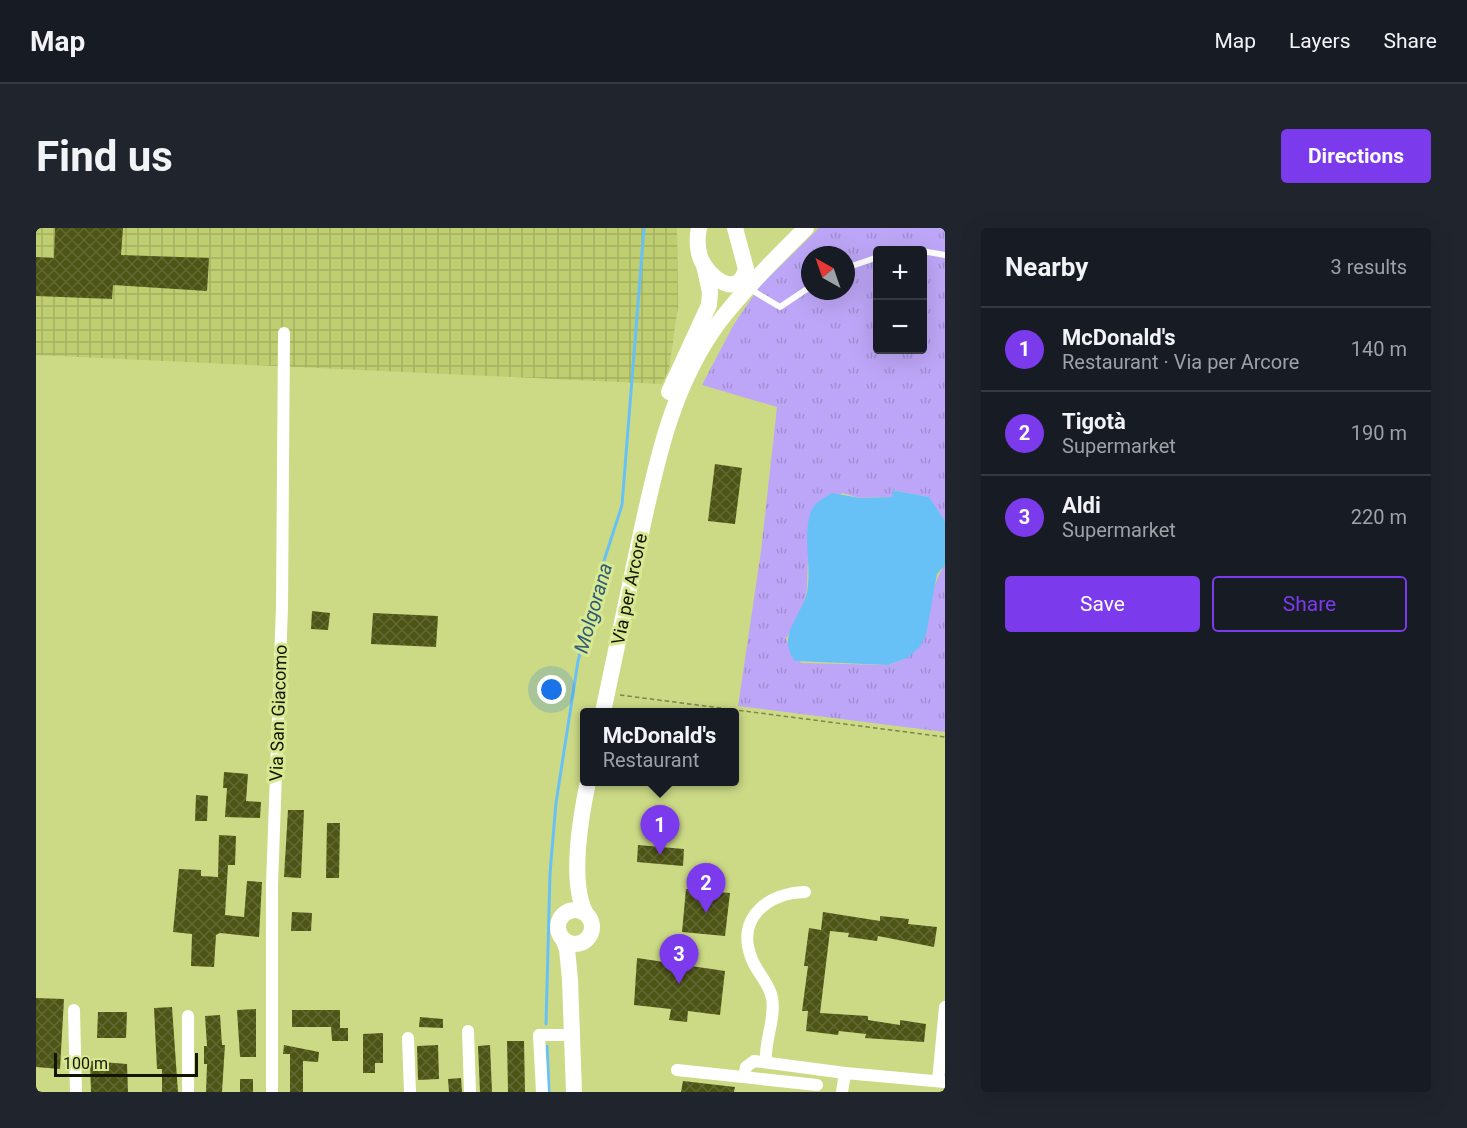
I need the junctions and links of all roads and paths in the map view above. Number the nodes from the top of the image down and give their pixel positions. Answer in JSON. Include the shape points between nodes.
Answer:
{"nodes":[{"id":1,"x":687,"y":228,"type":"edge"},
{"id":2,"x":699,"y":228,"type":"edge"},
{"id":3,"x":735,"y":228,"type":"edge"},
{"id":4,"x":798,"y":228,"type":"edge"},
{"id":5,"x":806,"y":228,"type":"edge"},
{"id":6,"x":927,"y":252,"type":"edge"},
{"id":7,"x":945,"y":255,"type":"edge"},
{"id":8,"x":873,"y":259,"type":"edge"},
{"id":9,"x":702,"y":260,"type":"junction"},
{"id":10,"x":855,"y":265,"type":"edge"},
{"id":11,"x":743,"y":281,"type":"junction"},
{"id":12,"x":801,"y":293,"type":"edge"},
{"id":13,"x":284,"y":333,"type":"dead end"},
{"id":14,"x":655,"y":466,"type":"junction"},
{"id":15,"x":607,"y":694,"type":"junction"},
{"id":16,"x":604,"y":708,"type":"edge"},
{"id":17,"x":719,"y":708,"type":"edge"},
{"id":18,"x":739,"y":710,"type":"edge"},
{"id":19,"x":945,"y":737,"type":"edge"},
{"id":20,"x":587,"y":786,"type":"edge"},
{"id":21,"x":578,"y":886,"type":"junction"},
{"id":22,"x":805,"y":892,"type":"dead end"},
{"id":23,"x":567,"y":912,"type":"junction"},
{"id":24,"x":586,"y":914,"type":"junction"},
{"id":25,"x":563,"y":939,"type":"junction"},
{"id":26,"x":585,"y":941,"type":"junction"},
{"id":27,"x":570,"y":985,"type":"junction"},
{"id":28,"x":945,"y":1008,"type":"edge"},
{"id":29,"x":74,"y":1010,"type":"dead end"},
{"id":30,"x":188,"y":1016,"type":"dead end"},
{"id":31,"x":468,"y":1031,"type":"dead end"},
{"id":32,"x":570,"y":1035,"type":"junction"},
{"id":33,"x":408,"y":1038,"type":"dead end"},
{"id":34,"x":766,"y":1062,"type":"junction"},
{"id":35,"x":677,"y":1070,"type":"dead end"},
{"id":36,"x":845,"y":1073,"type":"junction"},
{"id":37,"x":744,"y":1077,"type":"junction"},
{"id":38,"x":941,"y":1081,"type":"edge"},
{"id":39,"x":817,"y":1085,"type":"dead end"},
{"id":40,"x":76,"y":1092,"type":"edge"},
{"id":41,"x":188,"y":1092,"type":"edge"},
{"id":42,"x":272,"y":1092,"type":"edge"},
{"id":43,"x":410,"y":1092,"type":"edge"},
{"id":44,"x":470,"y":1092,"type":"edge"},
{"id":45,"x":542,"y":1092,"type":"edge"},
{"id":46,"x":574,"y":1092,"type":"edge"},
{"id":47,"x":842,"y":1092,"type":"edge"}],
"edges":[{"from":1,"to":9,"type":"main road"},
{"from":2,"to":9,"type":"main road"},
{"from":3,"to":11,"type":"main road","via":[[744,252]]},
{"from":4,"to":11,"type":"main road"},
{"from":5,"to":11,"type":"main road"},
{"from":6,"to":7,"type":"lane"},
{"from":8,"to":10,"type":"lane"},
{"from":9,"to":11,"type":"main road","via":[[720,283]]},
{"from":9,"to":14,"type":"main road","via":[[709,305],[668,394]]},
{"from":11,"to":12,"type":"lane","via":[[780,307]]},
{"from":11,"to":14,"type":"main road","via":[[716,318],[675,403]]},
{"from":13,"to":42,"type":"street","name":"Via San Giacomo","via":[[282,602],[272,885]]},
{"from":14,"to":15,"type":"main road","name":"Via per Arcore"},
{"from":15,"to":16,"type":"main road","name":"Via per Arcore"},
{"from":15,"to":17,"type":"path"},
{"from":18,"to":19,"type":"path"},
{"from":20,"to":21,"type":"main road"},
{"from":21,"to":23,"type":"main road"},
{"from":21,"to":24,"type":"main road"},
{"from":22,"to":34,"type":"street","via":[[788,892],[774,898],[749,925],[750,956],[772,999]]},
{"from":23,"to":24,"type":"main road"},
{"from":23,"to":25,"type":"main road","via":[[558,927]]},
{"from":24,"to":26,"type":"main road","via":[[592,927]]},
{"from":25,"to":26,"type":"main road","via":[[575,944]]},
{"from":25,"to":27,"type":"main road"},
{"from":26,"to":27,"type":"main road"},
{"from":27,"to":32,"type":"main road"},
{"from":28,"to":38,"type":"street"},
{"from":29,"to":40,"type":"street"},
{"from":30,"to":41,"type":"street"},
{"from":31,"to":44,"type":"street"},
{"from":32,"to":45,"type":"street","via":[[539,1035]]},
{"from":32,"to":46,"type":"main road"},
{"from":33,"to":43,"type":"street"},
{"from":34,"to":36,"type":"street"},
{"from":34,"to":37,"type":"street","via":[[754,1060],[746,1067]]},
{"from":35,"to":37,"type":"street"},
{"from":36,"to":38,"type":"street"},
{"from":36,"to":47,"type":"street"},
{"from":37,"to":39,"type":"street"}]}
